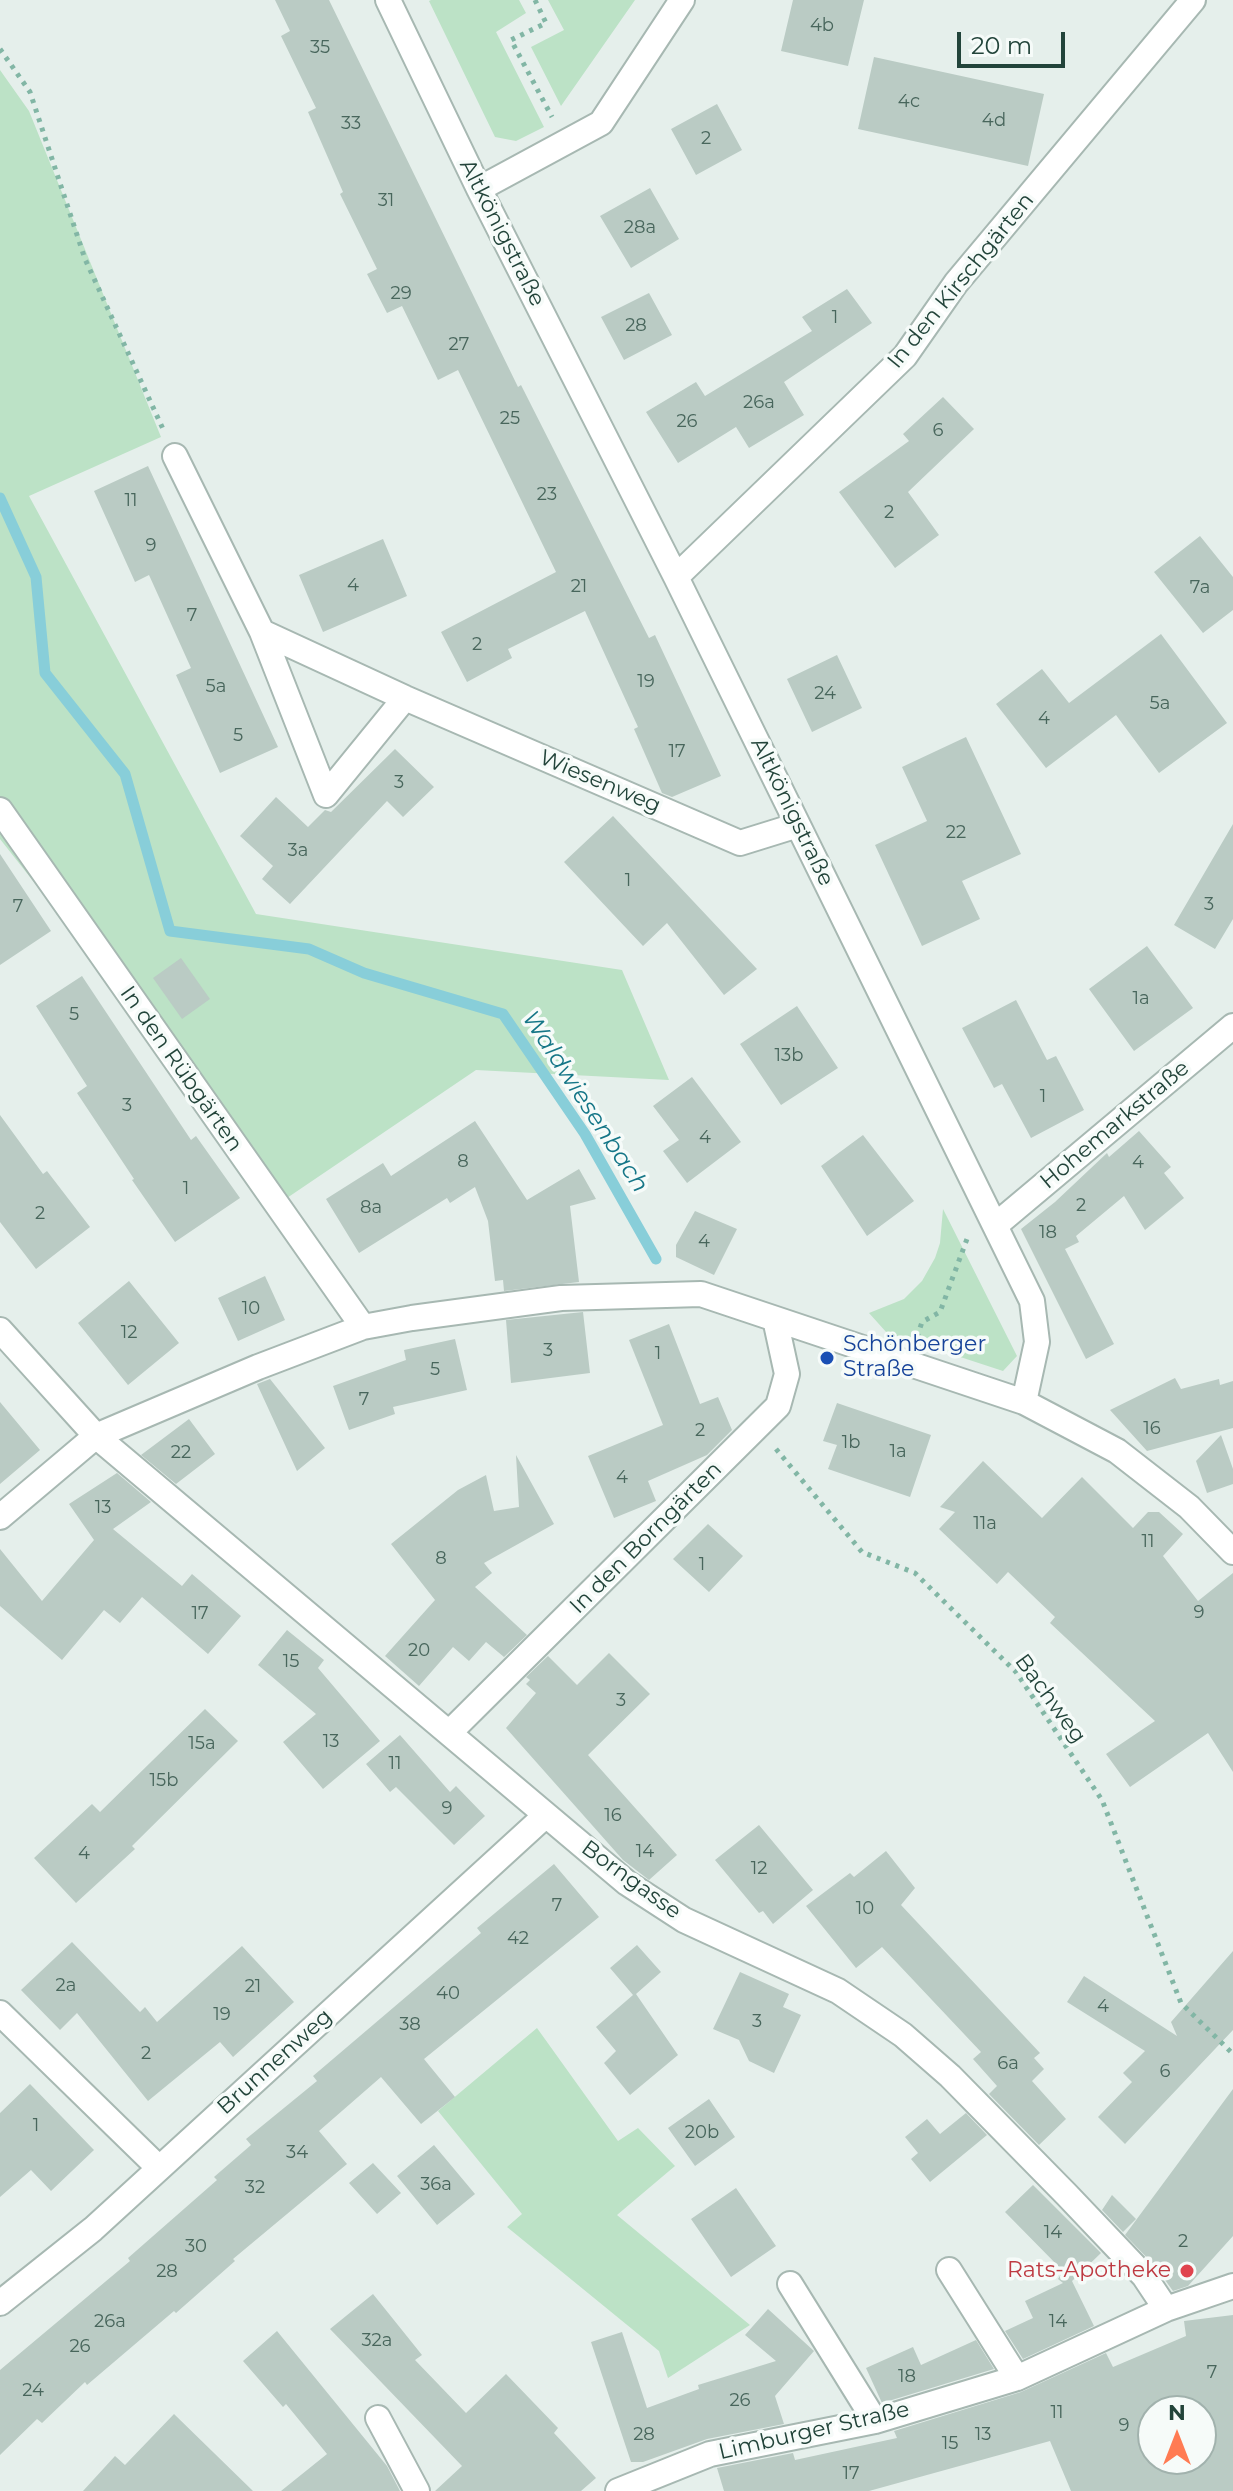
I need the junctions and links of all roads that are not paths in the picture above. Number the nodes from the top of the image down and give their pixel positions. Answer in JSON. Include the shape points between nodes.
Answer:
{"nodes":[{"id":1,"x":388,"y":0,"type":"edge"},
{"id":2,"x":682,"y":0,"type":"edge"},
{"id":3,"x":1193,"y":0,"type":"edge"},
{"id":4,"x":479,"y":189,"type":"junction"},
{"id":5,"x":175,"y":456,"type":"road end"},
{"id":6,"x":676,"y":577,"type":"junction"},
{"id":7,"x":262,"y":632,"type":"junction"},
{"id":8,"x":405,"y":698,"type":"junction"},
{"id":9,"x":0,"y":810,"type":"edge"},
{"id":10,"x":798,"y":825,"type":"junction"},
{"id":11,"x":1233,"y":1026,"type":"edge"},
{"id":12,"x":997,"y":1224,"type":"junction"},
{"id":13,"x":775,"y":1319,"type":"junction"},
{"id":14,"x":363,"y":1327,"type":"junction"},
{"id":15,"x":0,"y":1330,"type":"edge"},
{"id":16,"x":1024,"y":1402,"type":"junction"},
{"id":17,"x":96,"y":1436,"type":"junction"},
{"id":18,"x":0,"y":1517,"type":"edge"},
{"id":19,"x":1233,"y":1552,"type":"edge"},
{"id":20,"x":449,"y":1733,"type":"junction"},
{"id":21,"x":546,"y":1815,"type":"junction"},
{"id":22,"x":0,"y":2013,"type":"edge"},
{"id":23,"x":159,"y":2168,"type":"junction"},
{"id":24,"x":949,"y":2270,"type":"dead end"},
{"id":25,"x":790,"y":2284,"type":"dead end"},
{"id":26,"x":1233,"y":2286,"type":"edge"},
{"id":27,"x":0,"y":2303,"type":"edge"},
{"id":28,"x":1166,"y":2309,"type":"junction"},
{"id":29,"x":1017,"y":2378,"type":"junction"},
{"id":30,"x":378,"y":2418,"type":"dead end"},
{"id":31,"x":875,"y":2421,"type":"junction"},
{"id":32,"x":417,"y":2491,"type":"edge"},
{"id":33,"x":618,"y":2491,"type":"edge"}],
"edges":[{"from":1,"to":4,"type":"street","name":"Altkönigstraße"},
{"from":2,"to":4,"type":"street","via":[[601,123]]},
{"from":3,"to":6,"type":"street","name":"In den Kirschgärten","via":[[956,283],[905,356]]},
{"from":4,"to":6,"type":"street","name":"Altkönigstraße"},
{"from":5,"to":7,"type":"street"},
{"from":6,"to":10,"type":"street","name":"Altkönigstraße"},
{"from":7,"to":8,"type":"street","name":"Wiesenweg"},
{"from":7,"to":8,"type":"street","via":[[326,795]]},
{"from":8,"to":10,"type":"street","name":"Wiesenweg","via":[[740,843]]},
{"from":9,"to":14,"type":"street","name":"In den Rübgärten"},
{"from":10,"to":12,"type":"street","name":"Altkönigstraße"},
{"from":11,"to":12,"type":"street","name":"Hohemarkstraße"},
{"from":12,"to":16,"type":"street","name":"Altkönigstraße","via":[[1032,1301],[1037,1342]]},
{"from":13,"to":14,"type":"street","via":[[701,1294],[561,1298]]},
{"from":13,"to":16,"type":"street"},
{"from":13,"to":20,"type":"street","name":"In den Borngärten","via":[[787,1374],[778,1406]]},
{"from":14,"to":17,"type":"street"},
{"from":15,"to":17,"type":"street","name":"Borngasse"},
{"from":16,"to":19,"type":"street","via":[[1117,1451],[1189,1507]]},
{"from":17,"to":18,"type":"street"},
{"from":17,"to":20,"type":"street","name":"Borngasse"},
{"from":20,"to":21,"type":"street","name":"Borngasse"},
{"from":21,"to":23,"type":"street","name":"Brunnenweg"},
{"from":21,"to":28,"type":"street","name":"Borngasse","via":[[627,1883],[684,1920],[838,1991],[903,2035],[1067,2195],[1144,2276]]},
{"from":22,"to":23,"type":"street"},
{"from":23,"to":27,"type":"street","name":"Brunnenweg"},
{"from":24,"to":29,"type":"street"},
{"from":25,"to":31,"type":"street"},
{"from":26,"to":28,"type":"street","name":"Limburger Straße"},
{"from":28,"to":29,"type":"street","name":"Limburger Straße"},
{"from":29,"to":31,"type":"street","name":"Limburger Straße"},
{"from":30,"to":32,"type":"street"},
{"from":31,"to":33,"type":"street","name":"Limburger Straße","via":[[710,2454]]}]}
